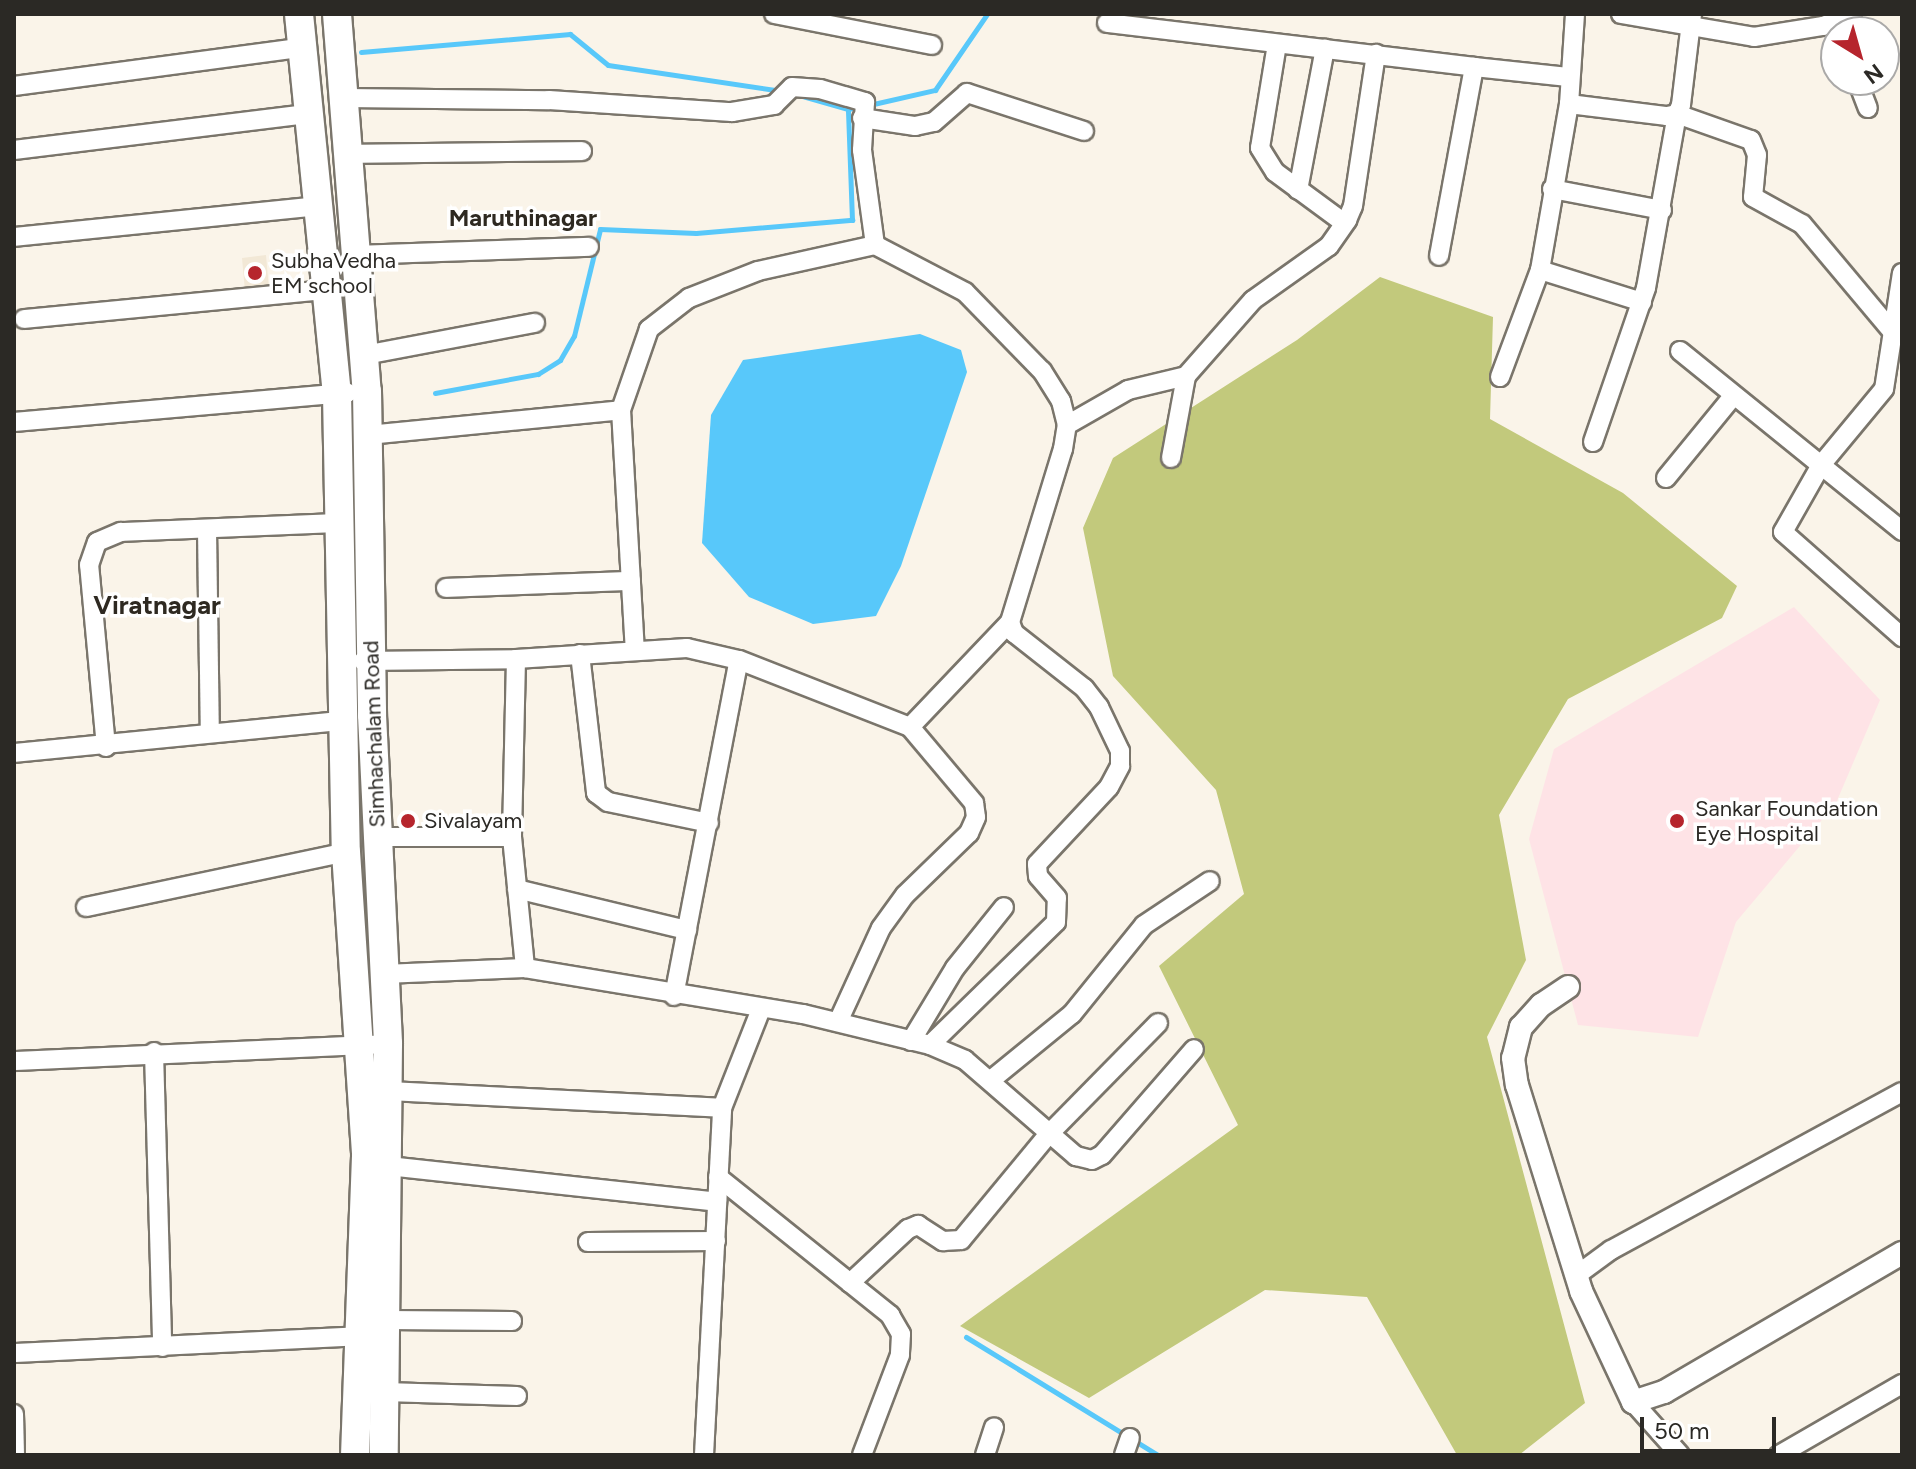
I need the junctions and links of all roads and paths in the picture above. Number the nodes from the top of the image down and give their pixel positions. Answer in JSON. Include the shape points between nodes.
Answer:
{"nodes":[{"id":1,"x":299,"y":14,"type":"edge"},
{"id":2,"x":337,"y":14,"type":"edge"},
{"id":3,"x":774,"y":14,"type":"edge"},
{"id":4,"x":1575,"y":14,"type":"edge"},
{"id":5,"x":1621,"y":14,"type":"edge"},
{"id":6,"x":843,"y":20,"type":"edge"},
{"id":7,"x":1691,"y":21,"type":"edge"},
{"id":8,"x":1107,"y":23,"type":"dead end"},
{"id":9,"x":1820,"y":26,"type":"edge"},
{"id":10,"x":1277,"y":44,"type":"junction"},
{"id":11,"x":932,"y":45,"type":"dead end"},
{"id":12,"x":300,"y":48,"type":"junction"},
{"id":13,"x":1325,"y":49,"type":"junction"},
{"id":14,"x":1376,"y":54,"type":"junction"},
{"id":15,"x":1474,"y":67,"type":"junction"},
{"id":16,"x":1568,"y":77,"type":"junction"},
{"id":17,"x":14,"y":86,"type":"edge"},
{"id":18,"x":1863,"y":96,"type":"edge"},
{"id":19,"x":345,"y":98,"type":"junction"},
{"id":20,"x":1569,"y":104,"type":"junction"},
{"id":21,"x":1868,"y":108,"type":"dead end"},
{"id":22,"x":863,"y":110,"type":"junction"},
{"id":23,"x":307,"y":114,"type":"junction"},
{"id":24,"x":1677,"y":114,"type":"junction"},
{"id":25,"x":1084,"y":131,"type":"dead end"},
{"id":26,"x":14,"y":150,"type":"edge"},
{"id":27,"x":582,"y":151,"type":"dead end"},
{"id":28,"x":349,"y":154,"type":"junction"},
{"id":29,"x":1552,"y":189,"type":"junction"},
{"id":30,"x":1298,"y":190,"type":"junction"},
{"id":31,"x":317,"y":206,"type":"junction"},
{"id":32,"x":1662,"y":210,"type":"junction"},
{"id":33,"x":1347,"y":220,"type":"junction"},
{"id":34,"x":14,"y":237,"type":"edge"},
{"id":35,"x":875,"y":245,"type":"junction"},
{"id":36,"x":589,"y":247,"type":"dead end"},
{"id":37,"x":357,"y":255,"type":"junction"},
{"id":38,"x":1439,"y":256,"type":"dead end"},
{"id":39,"x":1901,"y":269,"type":"edge"},
{"id":40,"x":1540,"y":270,"type":"junction"},
{"id":41,"x":326,"y":290,"type":"junction"},
{"id":42,"x":1642,"y":302,"type":"junction"},
{"id":43,"x":24,"y":319,"type":"dead end"},
{"id":44,"x":535,"y":323,"type":"dead end"},
{"id":45,"x":1895,"y":335,"type":"junction"},
{"id":46,"x":1680,"y":351,"type":"dead end"},
{"id":47,"x":365,"y":355,"type":"junction"},
{"id":48,"x":1186,"y":376,"type":"junction"},
{"id":49,"x":1500,"y":377,"type":"dead end"},
{"id":50,"x":367,"y":391,"type":"junction"},
{"id":51,"x":337,"y":394,"type":"junction"},
{"id":52,"x":1734,"y":395,"type":"junction"},
{"id":53,"x":621,"y":410,"type":"junction"},
{"id":54,"x":14,"y":422,"type":"edge"},
{"id":55,"x":1067,"y":425,"type":"junction"},
{"id":56,"x":368,"y":435,"type":"junction"},
{"id":57,"x":1593,"y":442,"type":"dead end"},
{"id":58,"x":1171,"y":458,"type":"dead end"},
{"id":59,"x":1821,"y":465,"type":"junction"},
{"id":60,"x":1666,"y":478,"type":"dead end"},
{"id":61,"x":340,"y":523,"type":"junction"},
{"id":62,"x":207,"y":529,"type":"junction"},
{"id":63,"x":1901,"y":530,"type":"edge"},
{"id":64,"x":631,"y":581,"type":"junction"},
{"id":65,"x":446,"y":588,"type":"dead end"},
{"id":66,"x":1010,"y":622,"type":"junction"},
{"id":67,"x":1902,"y":637,"type":"edge"},
{"id":68,"x":635,"y":651,"type":"junction"},
{"id":69,"x":580,"y":654,"type":"junction"},
{"id":70,"x":340,"y":659,"type":"junction"},
{"id":71,"x":516,"y":659,"type":"junction"},
{"id":72,"x":739,"y":660,"type":"junction"},
{"id":73,"x":371,"y":662,"type":"junction"},
{"id":74,"x":343,"y":721,"type":"junction"},
{"id":75,"x":910,"y":727,"type":"junction"},
{"id":76,"x":210,"y":733,"type":"junction"},
{"id":77,"x":106,"y":747,"type":"junction"},
{"id":78,"x":14,"y":753,"type":"edge"},
{"id":79,"x":709,"y":823,"type":"junction"},
{"id":80,"x":378,"y":837,"type":"junction"},
{"id":81,"x":512,"y":837,"type":"junction"},
{"id":82,"x":346,"y":852,"type":"junction"},
{"id":83,"x":1210,"y":881,"type":"dead end"},
{"id":84,"x":517,"y":889,"type":"junction"},
{"id":85,"x":86,"y":907,"type":"dead end"},
{"id":86,"x":1004,"y":907,"type":"dead end"},
{"id":87,"x":687,"y":930,"type":"junction"},
{"id":88,"x":525,"y":968,"type":"junction"},
{"id":89,"x":384,"y":974,"type":"junction"},
{"id":90,"x":1568,"y":987,"type":"dead end"},
{"id":91,"x":674,"y":996,"type":"junction"},
{"id":92,"x":761,"y":1009,"type":"junction"},
{"id":93,"x":838,"y":1022,"type":"junction"},
{"id":94,"x":1158,"y":1023,"type":"dead end"},
{"id":95,"x":920,"y":1043,"type":"junction"},
{"id":96,"x":388,"y":1044,"type":"junction"},
{"id":97,"x":357,"y":1045,"type":"junction"},
{"id":98,"x":1194,"y":1049,"type":"dead end"},
{"id":99,"x":154,"y":1052,"type":"junction"},
{"id":100,"x":14,"y":1061,"type":"edge"},
{"id":101,"x":991,"y":1080,"type":"junction"},
{"id":102,"x":388,"y":1091,"type":"junction"},
{"id":103,"x":1900,"y":1099,"type":"edge"},
{"id":104,"x":722,"y":1108,"type":"junction"},
{"id":105,"x":1048,"y":1135,"type":"junction"},
{"id":106,"x":388,"y":1166,"type":"junction"},
{"id":107,"x":718,"y":1177,"type":"junction"},
{"id":108,"x":717,"y":1202,"type":"junction"},
{"id":109,"x":716,"y":1241,"type":"junction"},
{"id":110,"x":588,"y":1242,"type":"dead end"},
{"id":111,"x":1902,"y":1253,"type":"edge"},
{"id":112,"x":1577,"y":1275,"type":"junction"},
{"id":113,"x":850,"y":1283,"type":"junction"},
{"id":114,"x":387,"y":1320,"type":"junction"},
{"id":115,"x":512,"y":1321,"type":"dead end"},
{"id":116,"x":360,"y":1336,"type":"junction"},
{"id":117,"x":162,"y":1347,"type":"junction"},
{"id":118,"x":14,"y":1353,"type":"edge"},
{"id":119,"x":1902,"y":1384,"type":"edge"},
{"id":120,"x":385,"y":1392,"type":"junction"},
{"id":121,"x":517,"y":1396,"type":"dead end"},
{"id":122,"x":1633,"y":1402,"type":"junction"},
{"id":123,"x":14,"y":1414,"type":"edge"},
{"id":124,"x":994,"y":1427,"type":"dead end"},
{"id":125,"x":15,"y":1455,"type":"edge"},
{"id":126,"x":355,"y":1455,"type":"edge"},
{"id":127,"x":384,"y":1455,"type":"edge"},
{"id":128,"x":704,"y":1455,"type":"edge"},
{"id":129,"x":862,"y":1455,"type":"edge"},
{"id":130,"x":985,"y":1455,"type":"edge"},
{"id":131,"x":1680,"y":1455,"type":"edge"},
{"id":132,"x":1779,"y":1455,"type":"edge"}],
"edges":[{"from":1,"to":12,"type":"main road"},
{"from":2,"to":19,"type":"main road","name":"Simhachalam Road"},
{"from":3,"to":6,"type":"street"},
{"from":4,"to":16,"type":"street"},
{"from":5,"to":7,"type":"street"},
{"from":6,"to":11,"type":"street"},
{"from":7,"to":9,"type":"street","via":[[1754,37]]},
{"from":7,"to":24,"type":"street"},
{"from":8,"to":10,"type":"street"},
{"from":10,"to":13,"type":"street"},
{"from":10,"to":30,"type":"street","via":[[1260,148],[1275,172]]},
{"from":12,"to":17,"type":"street"},
{"from":12,"to":23,"type":"main road"},
{"from":13,"to":14,"type":"street"},
{"from":13,"to":30,"type":"street"},
{"from":14,"to":15,"type":"street"},
{"from":14,"to":33,"type":"street"},
{"from":15,"to":16,"type":"street"},
{"from":15,"to":38,"type":"street"},
{"from":16,"to":20,"type":"street"},
{"from":18,"to":21,"type":"street"},
{"from":19,"to":22,"type":"street","via":[[549,100],[732,112],[780,99],[792,87],[820,89]]},
{"from":19,"to":28,"type":"main road","name":"Simhachalam Road"},
{"from":20,"to":24,"type":"street"},
{"from":20,"to":29,"type":"street"},
{"from":22,"to":25,"type":"street","via":[[915,126],[934,122],[967,93]]},
{"from":22,"to":35,"type":"street"},
{"from":23,"to":26,"type":"street"},
{"from":23,"to":31,"type":"main road"},
{"from":24,"to":32,"type":"street"},
{"from":24,"to":45,"type":"street","via":[[1751,140],[1757,155],[1753,197],[1802,224]]},
{"from":27,"to":28,"type":"street"},
{"from":28,"to":37,"type":"main road","name":"Simhachalam Road"},
{"from":29,"to":32,"type":"street"},
{"from":29,"to":40,"type":"street"},
{"from":30,"to":33,"type":"street","via":[[1334,218]]},
{"from":31,"to":34,"type":"street"},
{"from":31,"to":41,"type":"main road"},
{"from":32,"to":42,"type":"street"},
{"from":33,"to":48,"type":"street","via":[[1329,246],[1253,300]]},
{"from":35,"to":53,"type":"street","via":[[758,271],[689,298],[649,329]]},
{"from":35,"to":55,"type":"street","via":[[965,292],[986,311],[1042,371],[1061,401]]},
{"from":36,"to":37,"type":"street"},
{"from":37,"to":47,"type":"main road","name":"Simhachalam Road"},
{"from":39,"to":45,"type":"street"},
{"from":40,"to":42,"type":"street"},
{"from":40,"to":49,"type":"street"},
{"from":41,"to":43,"type":"street"},
{"from":41,"to":51,"type":"main road"},
{"from":42,"to":57,"type":"street"},
{"from":44,"to":47,"type":"street"},
{"from":45,"to":59,"type":"street","via":[[1877,403]]},
{"from":46,"to":52,"type":"street"},
{"from":47,"to":50,"type":"main road","name":"Simhachalam Road"},
{"from":48,"to":55,"type":"street","via":[[1128,390]]},
{"from":48,"to":58,"type":"street"},
{"from":50,"to":51,"type":"street"},
{"from":50,"to":56,"type":"main road","name":"Simhachalam Road"},
{"from":51,"to":54,"type":"street"},
{"from":51,"to":61,"type":"main road"},
{"from":52,"to":59,"type":"street"},
{"from":52,"to":60,"type":"street"},
{"from":53,"to":56,"type":"street"},
{"from":53,"to":64,"type":"street"},
{"from":55,"to":66,"type":"street"},
{"from":56,"to":73,"type":"main road","name":"Simhachalam Road"},
{"from":59,"to":63,"type":"street"},
{"from":59,"to":67,"type":"street","via":[[1783,532]]},
{"from":61,"to":62,"type":"street"},
{"from":61,"to":70,"type":"main road"},
{"from":62,"to":76,"type":"street"},
{"from":62,"to":77,"type":"street","via":[[121,532],[97,542],[91,551]]},
{"from":64,"to":65,"type":"street"},
{"from":64,"to":68,"type":"street"},
{"from":66,"to":75,"type":"street"},
{"from":66,"to":95,"type":"street","via":[[1014,633],[1084,688],[1099,707],[1120,751],[1120,766],[1109,787],[1037,864],[1038,876],[1057,898],[1056,922]]},
{"from":68,"to":69,"type":"street"},
{"from":68,"to":72,"type":"street","via":[[687,648]]},
{"from":69,"to":71,"type":"street"},
{"from":69,"to":79,"type":"street","via":[[596,793],[608,802]]},
{"from":70,"to":73,"type":"street"},
{"from":70,"to":74,"type":"main road"},
{"from":71,"to":73,"type":"street"},
{"from":71,"to":81,"type":"street"},
{"from":72,"to":75,"type":"street"},
{"from":72,"to":79,"type":"street"},
{"from":73,"to":80,"type":"main road","name":"Simhachalam Road"},
{"from":74,"to":76,"type":"street"},
{"from":74,"to":82,"type":"main road"},
{"from":75,"to":93,"type":"street","via":[[974,803],[976,817],[969,833],[905,895],[881,928]]},
{"from":76,"to":77,"type":"street"},
{"from":77,"to":78,"type":"street"},
{"from":79,"to":87,"type":"street"},
{"from":80,"to":81,"type":"street"},
{"from":80,"to":89,"type":"main road","name":"Simhachalam Road"},
{"from":81,"to":84,"type":"street"},
{"from":82,"to":85,"type":"street"},
{"from":82,"to":97,"type":"main road"},
{"from":83,"to":101,"type":"street","via":[[1144,925],[1072,1014]]},
{"from":84,"to":87,"type":"street"},
{"from":84,"to":88,"type":"street"},
{"from":86,"to":95,"type":"street","via":[[955,968]]},
{"from":87,"to":91,"type":"street"},
{"from":88,"to":89,"type":"street"},
{"from":88,"to":91,"type":"street"},
{"from":89,"to":96,"type":"main road","name":"Simhachalam Road"},
{"from":90,"to":112,"type":"street","via":[[1521,1027],[1513,1058]]},
{"from":91,"to":92,"type":"street"},
{"from":92,"to":93,"type":"street"},
{"from":92,"to":104,"type":"street"},
{"from":93,"to":95,"type":"street"},
{"from":94,"to":105,"type":"street"},
{"from":95,"to":101,"type":"street","via":[[965,1060]]},
{"from":96,"to":97,"type":"street"},
{"from":96,"to":102,"type":"main road","name":"Simhachalam Road"},
{"from":97,"to":99,"type":"street"},
{"from":97,"to":116,"type":"main road","via":[[366,1156]]},
{"from":98,"to":105,"type":"street","via":[[1102,1155],[1076,1156]]},
{"from":99,"to":100,"type":"street"},
{"from":99,"to":117,"type":"street"},
{"from":101,"to":105,"type":"street"},
{"from":102,"to":104,"type":"street"},
{"from":102,"to":106,"type":"main road","name":"Simhachalam Road"},
{"from":103,"to":112,"type":"street","via":[[1611,1250]]},
{"from":104,"to":107,"type":"street"},
{"from":105,"to":113,"type":"street","via":[[961,1240],[943,1241],[918,1225]]},
{"from":106,"to":108,"type":"street"},
{"from":106,"to":114,"type":"main road","name":"Simhachalam Road"},
{"from":107,"to":108,"type":"street"},
{"from":107,"to":113,"type":"street"},
{"from":108,"to":109,"type":"street"},
{"from":109,"to":110,"type":"street"},
{"from":109,"to":128,"type":"street"},
{"from":111,"to":122,"type":"street","via":[[1664,1392]]},
{"from":112,"to":122,"type":"street"},
{"from":113,"to":129,"type":"street","via":[[890,1315],[901,1334],[900,1355]]},
{"from":114,"to":115,"type":"street"},
{"from":114,"to":120,"type":"main road","name":"Simhachalam Road"},
{"from":116,"to":117,"type":"street"},
{"from":116,"to":126,"type":"main road"},
{"from":117,"to":118,"type":"street"},
{"from":119,"to":132,"type":"street"},
{"from":120,"to":121,"type":"street"},
{"from":120,"to":127,"type":"main road","name":"Simhachalam Road"},
{"from":122,"to":131,"type":"street"},
{"from":123,"to":125,"type":"street"},
{"from":124,"to":130,"type":"street"}]}
